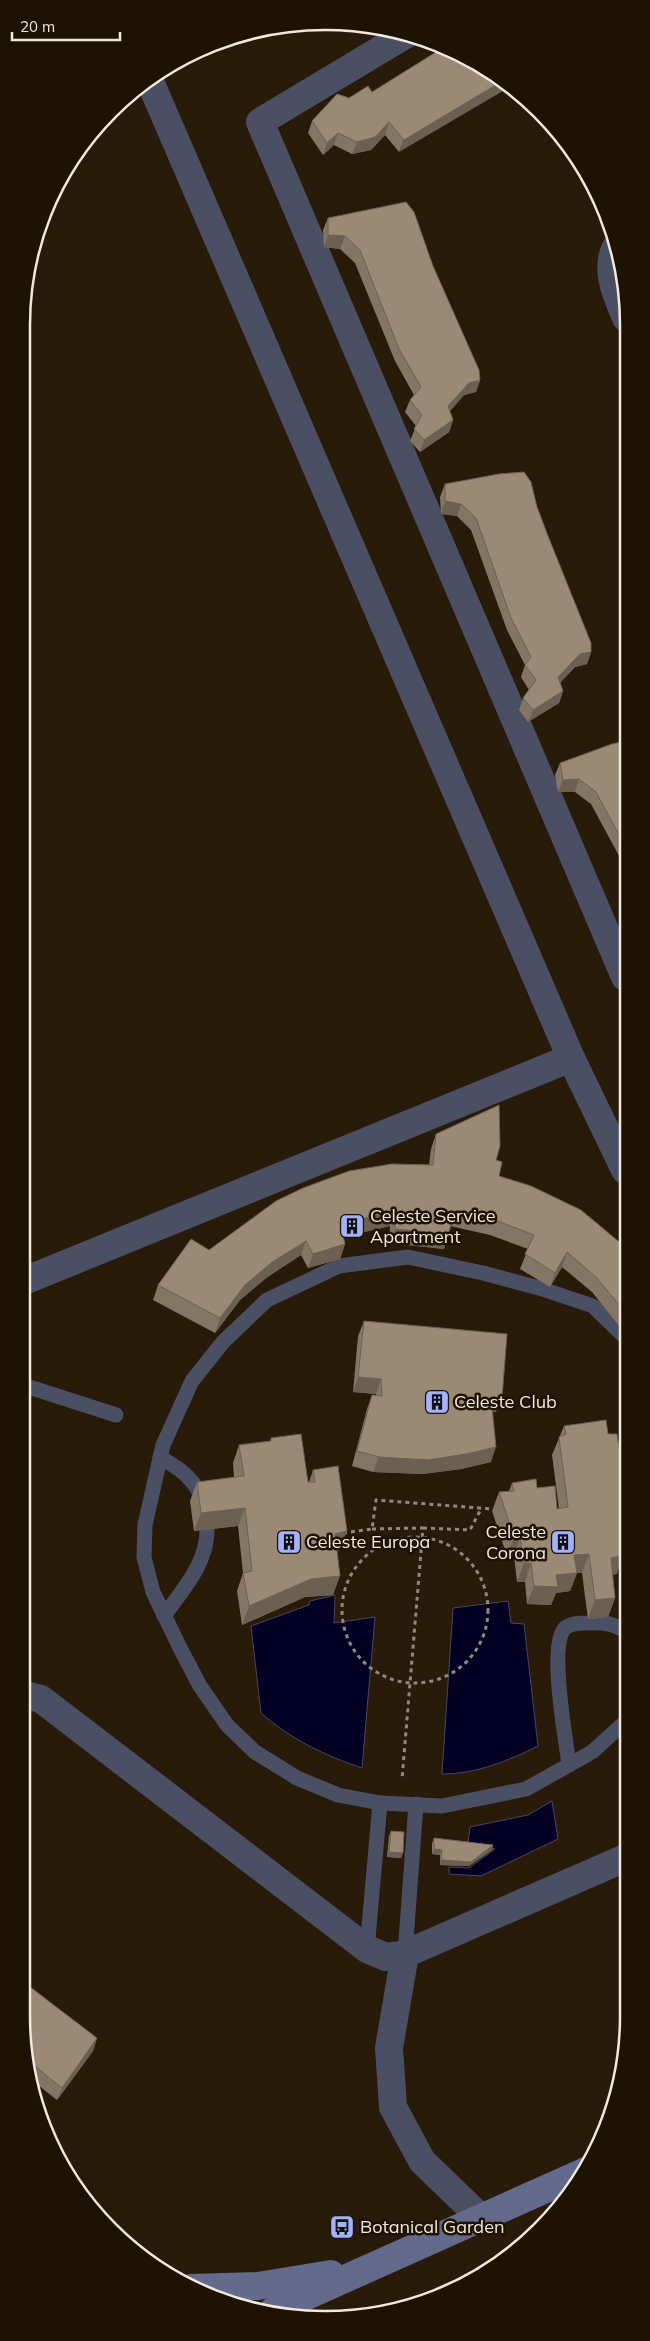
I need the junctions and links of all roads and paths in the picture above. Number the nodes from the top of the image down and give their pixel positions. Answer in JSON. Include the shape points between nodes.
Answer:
{"nodes":[{"id":1,"x":398,"y":39,"type":"edge"},
{"id":2,"x":152,"y":86,"type":"edge"},
{"id":3,"x":612,"y":256,"type":"edge"},
{"id":4,"x":618,"y":300,"type":"edge"},
{"id":5,"x":620,"y":965,"type":"edge"},
{"id":6,"x":571,"y":1058,"type":"junction"},
{"id":7,"x":620,"y":1160,"type":"edge"},
{"id":8,"x":30,"y":1279,"type":"edge"},
{"id":9,"x":620,"y":1332,"type":"edge"},
{"id":10,"x":30,"y":1387,"type":"edge"},
{"id":11,"x":116,"y":1415,"type":"dead end"},
{"id":12,"x":160,"y":1457,"type":"junction"},
{"id":13,"x":203,"y":1500,"type":"edge"},
{"id":14,"x":481,"y":1508,"type":"junction"},
{"id":15,"x":492,"y":1509,"type":"dead end"},
{"id":16,"x":372,"y":1528,"type":"junction"},
{"id":17,"x":423,"y":1528,"type":"junction"},
{"id":18,"x":207,"y":1530,"type":"edge"},
{"id":19,"x":338,"y":1533,"type":"edge"},
{"id":20,"x":422,"y":1536,"type":"junction"},
{"id":21,"x":164,"y":1616,"type":"junction"},
{"id":22,"x":620,"y":1628,"type":"edge"},
{"id":23,"x":410,"y":1684,"type":"junction"},
{"id":24,"x":30,"y":1696,"type":"edge"},
{"id":25,"x":620,"y":1727,"type":"edge"},
{"id":26,"x":569,"y":1765,"type":"junction"},
{"id":27,"x":380,"y":1803,"type":"junction"},
{"id":28,"x":399,"y":1804,"type":"junction"},
{"id":29,"x":416,"y":1804,"type":"junction"},
{"id":30,"x":620,"y":1860,"type":"edge"},
{"id":31,"x":367,"y":1949,"type":"junction"},
{"id":32,"x":404,"y":1954,"type":"junction"},
{"id":33,"x":572,"y":2177,"type":"edge"},
{"id":34,"x":481,"y":2218,"type":"junction"},
{"id":35,"x":369,"y":2267,"type":"junction"},
{"id":36,"x":209,"y":2287,"type":"edge"},
{"id":37,"x":280,"y":2307,"type":"edge"}],
"edges":[{"from":1,"to":5,"type":"street","via":[[260,122]]},
{"from":2,"to":6,"type":"street"},
{"from":3,"to":4,"type":"street","via":[[614,290]]},
{"from":6,"to":7,"type":"street"},
{"from":6,"to":8,"type":"street"},
{"from":9,"to":12,"type":"lane","via":[[593,1306],[483,1273],[408,1257],[339,1266],[267,1300],[223,1342],[192,1381]]},
{"from":10,"to":11,"type":"lane"},
{"from":12,"to":13,"type":"lane","via":[[185,1472]]},
{"from":12,"to":21,"type":"lane","via":[[145,1525],[144,1557],[153,1592]]},
{"from":14,"to":15,"type":"path"},
{"from":14,"to":16,"type":"path","via":[[376,1500]]},
{"from":14,"to":17,"type":"path","via":[[470,1530]]},
{"from":16,"to":17,"type":"path"},
{"from":16,"to":19,"type":"path"},
{"from":17,"to":20,"type":"path"},
{"from":18,"to":21,"type":"lane","via":[[204,1556]]},
{"from":20,"to":23,"type":"path"},
{"from":20,"to":23,"type":"path","via":[[450,1545],[473,1563],[486,1589],[490,1617],[481,1645],[463,1668],[437,1681]]},
{"from":20,"to":23,"type":"path","via":[[394,1540],[368,1553],[349,1576],[341,1603],[344,1632],[358,1658],[381,1676]]},
{"from":21,"to":27,"type":"lane","via":[[200,1686],[227,1725],[255,1752],[297,1778],[338,1795]]},
{"from":22,"to":26,"type":"lane","via":[[602,1622],[572,1624],[562,1633],[558,1674]]},
{"from":23,"to":28,"type":"path"},
{"from":24,"to":31,"type":"street","via":[[41,1699]]},
{"from":25,"to":26,"type":"lane","via":[[592,1752]]},
{"from":26,"to":29,"type":"lane","via":[[526,1789],[442,1806]]},
{"from":27,"to":28,"type":"lane"},
{"from":27,"to":31,"type":"lane"},
{"from":28,"to":29,"type":"lane"},
{"from":29,"to":32,"type":"lane"},
{"from":30,"to":32,"type":"street"},
{"from":31,"to":32,"type":"street","via":[[386,1957]]},
{"from":32,"to":34,"type":"street","via":[[389,2048],[393,2108],[422,2161]]},
{"from":33,"to":34,"type":"main road"},
{"from":34,"to":35,"type":"main road"},
{"from":35,"to":36,"type":"main road","via":[[258,2286]]},
{"from":35,"to":37,"type":"main road"}]}
